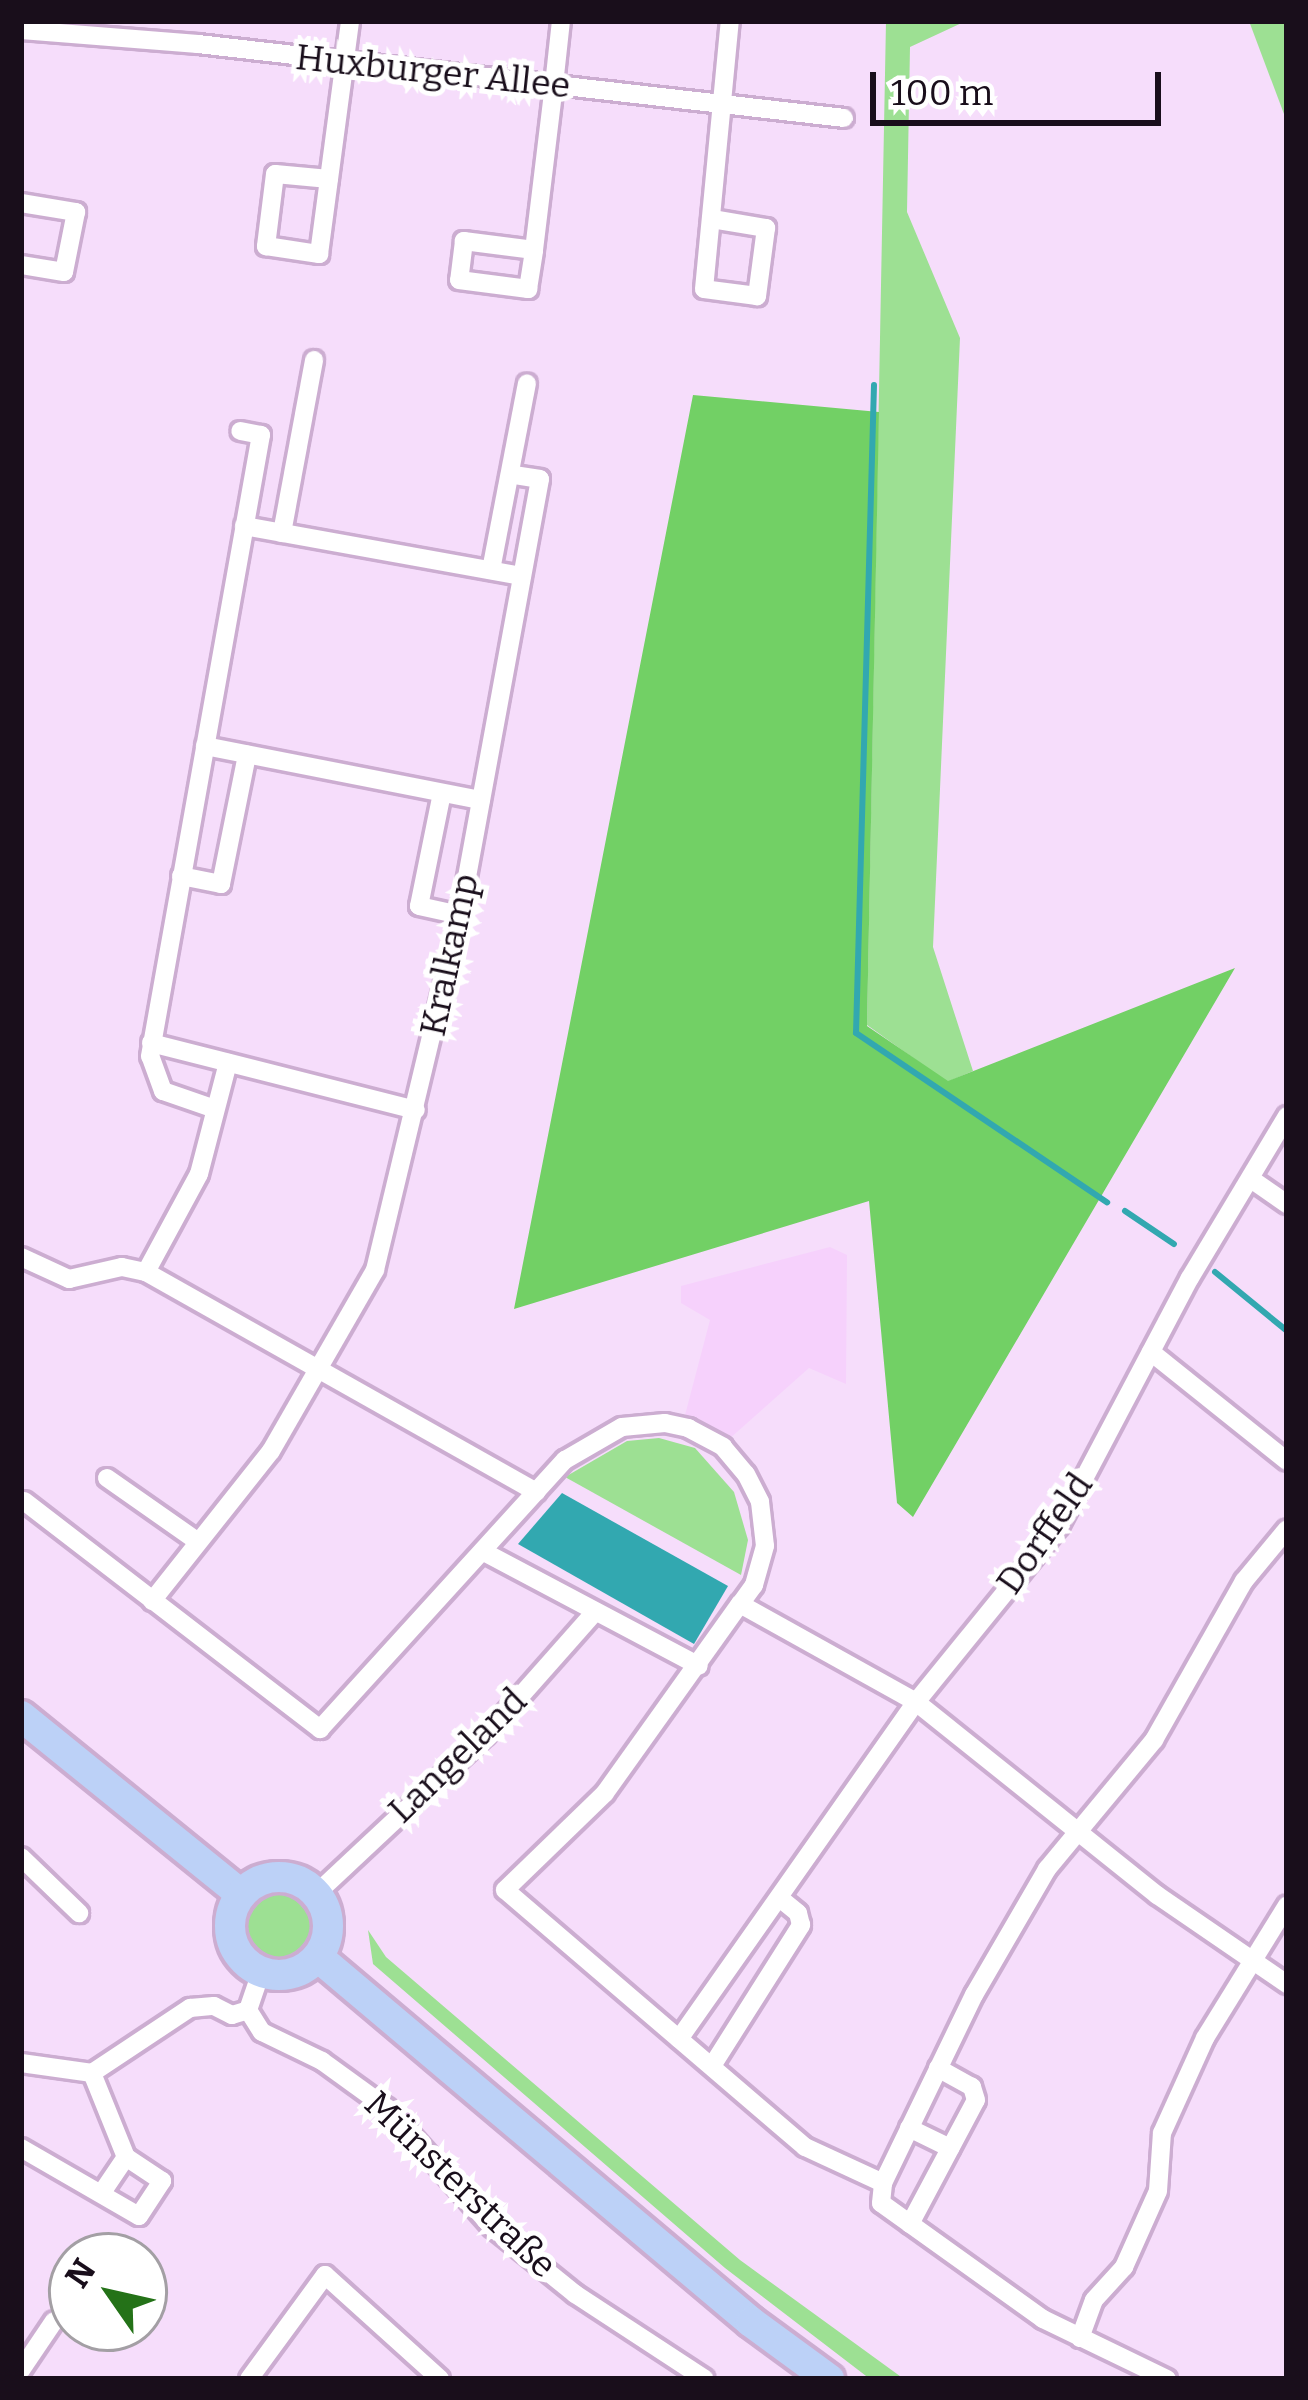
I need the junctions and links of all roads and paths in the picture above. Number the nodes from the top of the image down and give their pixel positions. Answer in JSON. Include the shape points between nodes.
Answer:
{"nodes":[{"id":1,"x":350,"y":21,"type":"edge"},
{"id":2,"x":561,"y":21,"type":"edge"},
{"id":3,"x":730,"y":21,"type":"edge"},
{"id":4,"x":52,"y":25,"type":"edge"},
{"id":5,"x":21,"y":29,"type":"edge"},
{"id":6,"x":346,"y":63,"type":"junction"},
{"id":7,"x":554,"y":85,"type":"junction"},
{"id":8,"x":720,"y":104,"type":"junction"},
{"id":9,"x":844,"y":118,"type":"dead end"},
{"id":10,"x":329,"y":179,"type":"junction"},
{"id":11,"x":21,"y":202,"type":"edge"},
{"id":12,"x":712,"y":219,"type":"junction"},
{"id":13,"x":534,"y":250,"type":"dead end"},
{"id":14,"x":21,"y":265,"type":"edge"},
{"id":15,"x":314,"y":360,"type":"dead end"},
{"id":16,"x":526,"y":383,"type":"dead end"},
{"id":17,"x":240,"y":431,"type":"dead end"},
{"id":18,"x":260,"y":435,"type":"junction"},
{"id":19,"x":298,"y":442,"type":"junction"},
{"id":20,"x":510,"y":473,"type":"junction"},
{"id":21,"x":244,"y":526,"type":"junction"},
{"id":22,"x":282,"y":533,"type":"junction"},
{"id":23,"x":491,"y":570,"type":"junction"},
{"id":24,"x":522,"y":576,"type":"junction"},
{"id":25,"x":205,"y":746,"type":"junction"},
{"id":26,"x":247,"y":755,"type":"junction"},
{"id":27,"x":442,"y":793,"type":"junction"},
{"id":28,"x":481,"y":800,"type":"junction"},
{"id":29,"x":182,"y":876,"type":"junction"},
{"id":30,"x":460,"y":915,"type":"junction"},
{"id":31,"x":151,"y":1043,"type":"junction"},
{"id":32,"x":228,"y":1064,"type":"junction"},
{"id":33,"x":215,"y":1108,"type":"junction"},
{"id":34,"x":416,"y":1110,"type":"junction"},
{"id":35,"x":1287,"y":1116,"type":"edge"},
{"id":36,"x":1251,"y":1179,"type":"junction"},
{"id":37,"x":1287,"y":1204,"type":"edge"},
{"id":38,"x":21,"y":1258,"type":"edge"},
{"id":39,"x":146,"y":1272,"type":"junction"},
{"id":40,"x":1151,"y":1352,"type":"junction"},
{"id":41,"x":317,"y":1367,"type":"junction"},
{"id":42,"x":1287,"y":1461,"type":"edge"},
{"id":43,"x":107,"y":1478,"type":"dead end"},
{"id":44,"x":536,"y":1492,"type":"junction"},
{"id":45,"x":24,"y":1501,"type":"edge"},
{"id":46,"x":1287,"y":1528,"type":"edge"},
{"id":47,"x":197,"y":1540,"type":"junction"},
{"id":48,"x":484,"y":1552,"type":"junction"},
{"id":49,"x":152,"y":1601,"type":"junction"},
{"id":50,"x":740,"y":1604,"type":"junction"},
{"id":51,"x":593,"y":1614,"type":"junction"},
{"id":52,"x":699,"y":1666,"type":"junction"},
{"id":53,"x":916,"y":1702,"type":"junction"},
{"id":54,"x":21,"y":1716,"type":"edge"},
{"id":55,"x":1076,"y":1831,"type":"junction"},
{"id":56,"x":21,"y":1857,"type":"edge"},
{"id":57,"x":316,"y":1893,"type":"junction"},
{"id":58,"x":242,"y":1894,"type":"junction"},
{"id":59,"x":782,"y":1900,"type":"junction"},
{"id":60,"x":1287,"y":1905,"type":"edge"},
{"id":61,"x":79,"y":1913,"type":"dead end"},
{"id":62,"x":318,"y":1958,"type":"junction"},
{"id":63,"x":1254,"y":1961,"type":"junction"},
{"id":64,"x":261,"y":1972,"type":"junction"},
{"id":65,"x":725,"y":1982,"type":"junction"},
{"id":66,"x":1287,"y":1984,"type":"edge"},
{"id":67,"x":754,"y":2001,"type":"junction"},
{"id":68,"x":248,"y":2010,"type":"junction"},
{"id":69,"x":680,"y":2039,"type":"junction"},
{"id":70,"x":21,"y":2063,"type":"edge"},
{"id":71,"x":712,"y":2066,"type":"junction"},
{"id":72,"x":938,"y":2068,"type":"junction"},
{"id":73,"x":92,"y":2073,"type":"junction"},
{"id":74,"x":909,"y":2128,"type":"junction"},
{"id":75,"x":21,"y":2148,"type":"edge"},
{"id":76,"x":950,"y":2148,"type":"junction"},
{"id":77,"x":126,"y":2157,"type":"junction"},
{"id":78,"x":883,"y":2183,"type":"junction"},
{"id":79,"x":103,"y":2192,"type":"junction"},
{"id":80,"x":910,"y":2224,"type":"junction"},
{"id":81,"x":48,"y":2330,"type":"edge"},
{"id":82,"x":1081,"y":2338,"type":"junction"},
{"id":83,"x":21,"y":2370,"type":"edge"},
{"id":84,"x":249,"y":2379,"type":"edge"},
{"id":85,"x":440,"y":2379,"type":"edge"},
{"id":86,"x":705,"y":2379,"type":"edge"},
{"id":87,"x":830,"y":2379,"type":"edge"},
{"id":88,"x":1167,"y":2379,"type":"edge"}],
"edges":[{"from":1,"to":6,"type":"street"},
{"from":2,"to":7,"type":"street"},
{"from":3,"to":8,"type":"street"},
{"from":4,"to":5,"type":"street","name":"Huxburger Allee"},
{"from":4,"to":6,"type":"street","name":"Huxburger Allee"},
{"from":6,"to":7,"type":"street","name":"Huxburger Allee"},
{"from":6,"to":10,"type":"street"},
{"from":7,"to":8,"type":"street","name":"Huxburger Allee"},
{"from":7,"to":13,"type":"street"},
{"from":8,"to":9,"type":"street","name":"Huxburger Allee"},
{"from":8,"to":12,"type":"street"},
{"from":10,"to":10,"type":"street","via":[[319,254],[266,246],[275,174]]},
{"from":11,"to":14,"type":"street","via":[[76,212],[64,272]]},
{"from":12,"to":12,"type":"street","via":[[766,228],[758,296],[704,289]]},
{"from":15,"to":19,"type":"street"},
{"from":16,"to":20,"type":"street"},
{"from":17,"to":18,"type":"street"},
{"from":18,"to":19,"type":"street"},
{"from":18,"to":21,"type":"street"},
{"from":19,"to":22,"type":"street"},
{"from":20,"to":23,"type":"street"},
{"from":20,"to":24,"type":"street","name":"Kralkamp","via":[[540,479]]},
{"from":21,"to":22,"type":"street"},
{"from":21,"to":25,"type":"street"},
{"from":22,"to":23,"type":"street"},
{"from":23,"to":24,"type":"street"},
{"from":24,"to":28,"type":"street","name":"Kralkamp"},
{"from":25,"to":26,"type":"street"},
{"from":25,"to":29,"type":"street"},
{"from":26,"to":27,"type":"street"},
{"from":26,"to":29,"type":"street","via":[[221,884]]},
{"from":27,"to":28,"type":"street"},
{"from":27,"to":30,"type":"street","via":[[419,906]]},
{"from":28,"to":30,"type":"street","name":"Kralkamp"},
{"from":29,"to":31,"type":"street"},
{"from":30,"to":34,"type":"street","name":"Kralkamp"},
{"from":31,"to":32,"type":"street"},
{"from":31,"to":33,"type":"street","via":[[163,1091]]},
{"from":32,"to":33,"type":"street"},
{"from":32,"to":34,"type":"street"},
{"from":33,"to":39,"type":"street","via":[[199,1174]]},
{"from":34,"to":41,"type":"street","name":"Kralkamp","via":[[375,1270]]},
{"from":35,"to":36,"type":"street","name":"Dorffeld"},
{"from":36,"to":37,"type":"street"},
{"from":36,"to":40,"type":"street","name":"Dorffeld"},
{"from":38,"to":39,"type":"street","via":[[69,1279],[122,1267]]},
{"from":39,"to":41,"type":"street"},
{"from":40,"to":42,"type":"street"},
{"from":40,"to":53,"type":"street","name":"Dorffeld","via":[[1059,1526]]},
{"from":41,"to":44,"type":"street"},
{"from":41,"to":47,"type":"street","name":"Kralkamp","via":[[271,1451]]},
{"from":43,"to":47,"type":"street"},
{"from":44,"to":48,"type":"street"},
{"from":44,"to":50,"type":"street","via":[[576,1451],[622,1426],[664,1423],[706,1436],[746,1474],[764,1521],[761,1568]]},
{"from":45,"to":49,"type":"street"},
{"from":46,"to":55,"type":"street","via":[[1244,1581],[1154,1740]]},
{"from":47,"to":49,"type":"street","name":"Kralkamp"},
{"from":48,"to":49,"type":"street","via":[[320,1729]]},
{"from":48,"to":51,"type":"street"},
{"from":50,"to":52,"type":"street"},
{"from":50,"to":53,"type":"street"},
{"from":51,"to":52,"type":"street"},
{"from":51,"to":57,"type":"street","name":"Langeland","via":[[487,1735]]},
{"from":52,"to":69,"type":"street","via":[[605,1793],[505,1890]]},
{"from":53,"to":55,"type":"street"},
{"from":53,"to":59,"type":"street","name":"Dorffeld"},
{"from":54,"to":58,"type":"main road"},
{"from":55,"to":63,"type":"street"},
{"from":55,"to":72,"type":"street"},
{"from":56,"to":61,"type":"street"},
{"from":57,"to":58,"type":"main road","via":[[279,1876]]},
{"from":57,"to":62,"type":"main road","via":[[329,1925]]},
{"from":58,"to":64,"type":"main road","via":[[232,1938]]},
{"from":59,"to":65,"type":"street","name":"Dorffeld"},
{"from":59,"to":67,"type":"street","via":[[801,1925]]},
{"from":60,"to":63,"type":"street"},
{"from":62,"to":64,"type":"main road","via":[[302,1970]]},
{"from":62,"to":87,"type":"main road","via":[[751,2322]]},
{"from":63,"to":66,"type":"street"},
{"from":63,"to":82,"type":"street","via":[[1188,2076],[1162,2133],[1158,2191],[1124,2267],[1094,2300]]},
{"from":64,"to":68,"type":"street"},
{"from":65,"to":67,"type":"street"},
{"from":65,"to":69,"type":"street","name":"Dorffeld"},
{"from":67,"to":71,"type":"street"},
{"from":68,"to":73,"type":"street","via":[[190,2008]]},
{"from":68,"to":86,"type":"street","name":"Münsterstraße","via":[[262,2032],[322,2061],[387,2108],[492,2227],[575,2294]]},
{"from":69,"to":71,"type":"street"},
{"from":70,"to":73,"type":"street"},
{"from":71,"to":78,"type":"street","via":[[806,2146]]},
{"from":72,"to":74,"type":"street"},
{"from":72,"to":76,"type":"street","via":[[972,2087],[976,2100]]},
{"from":73,"to":77,"type":"street"},
{"from":74,"to":76,"type":"street"},
{"from":74,"to":78,"type":"street"},
{"from":75,"to":79,"type":"street"},
{"from":76,"to":80,"type":"street"},
{"from":77,"to":79,"type":"street"},
{"from":77,"to":79,"type":"street","via":[[162,2181],[139,2216]]},
{"from":78,"to":80,"type":"street","via":[[881,2203]]},
{"from":80,"to":82,"type":"street"},
{"from":81,"to":83,"type":"street"},
{"from":82,"to":88,"type":"street"},
{"from":84,"to":85,"type":"street","via":[[325,2275]]}]}
